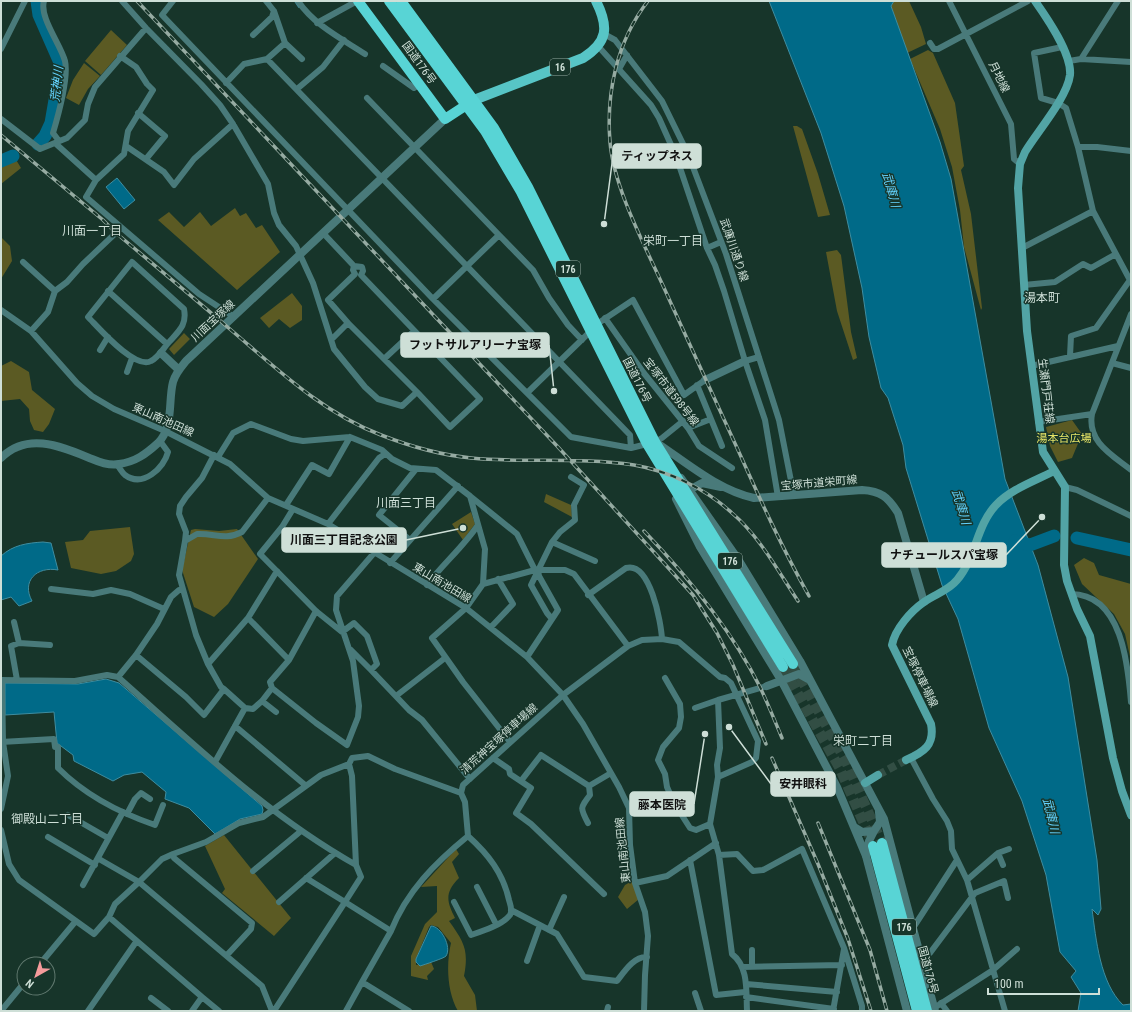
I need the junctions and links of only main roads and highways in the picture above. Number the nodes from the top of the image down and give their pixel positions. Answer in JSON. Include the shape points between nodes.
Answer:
{"nodes":[{"id":1,"x":357,"y":1,"type":"edge"},
{"id":2,"x":389,"y":1,"type":"edge"},
{"id":3,"x":401,"y":1,"type":"edge"},
{"id":4,"x":596,"y":1,"type":"edge"},
{"id":5,"x":1035,"y":1,"type":"edge"},
{"id":6,"x":470,"y":102,"type":"junction"},
{"id":7,"x":651,"y":443,"type":"junction"},
{"id":8,"x":1054,"y":471,"type":"junction"},
{"id":9,"x":908,"y":759,"type":"tunnel mouth"},
{"id":10,"x":878,"y":776,"type":"tunnel mouth"},
{"id":11,"x":865,"y":783,"type":"road end"},
{"id":12,"x":1131,"y":815,"type":"edge"},
{"id":13,"x":932,"y":1010,"type":"edge"},
{"id":14,"x":917,"y":1011,"type":"edge"}],
"edges":[{"from":1,"to":6,"type":"highway","name":"国道176号","via":[[445,119]]},
{"from":2,"to":6,"type":"highway","name":"国道176号","number":"176"},
{"from":3,"to":6,"type":"highway","name":"国道176号","number":"176"},
{"from":4,"to":6,"type":"main road","number":"16","via":[[604,23],[604,34],[598,46],[583,58]]},
{"from":5,"to":8,"type":"main road","name":"生瀬門戸荘線","via":[[1069,61],[1070,75],[1058,103],[1028,146],[1020,164],[1018,188],[1024,285],[1038,422],[1043,452]]},
{"from":6,"to":7,"type":"highway","name":"国道176号","number":"176","via":[[521,192]]},
{"from":7,"to":7,"type":"highway","name":"国道176号","number":"176","via":[[666,458],[783,666],[671,486]]},
{"from":8,"to":9,"type":"main road","name":"宝塚停車場線","via":[[1006,497],[988,516],[965,569],[957,581],[927,600],[894,636],[892,645],[931,724],[933,735],[926,748]]},
{"from":8,"to":12,"type":"main road","name":"生瀬門戸荘線","via":[[1065,487],[1066,581],[1090,636],[1113,758]]},
{"from":10,"to":11,"type":"main road"},
{"from":13,"to":14,"type":"highway","name":"国道176号","number":"176","via":[[878,844]]}]}
